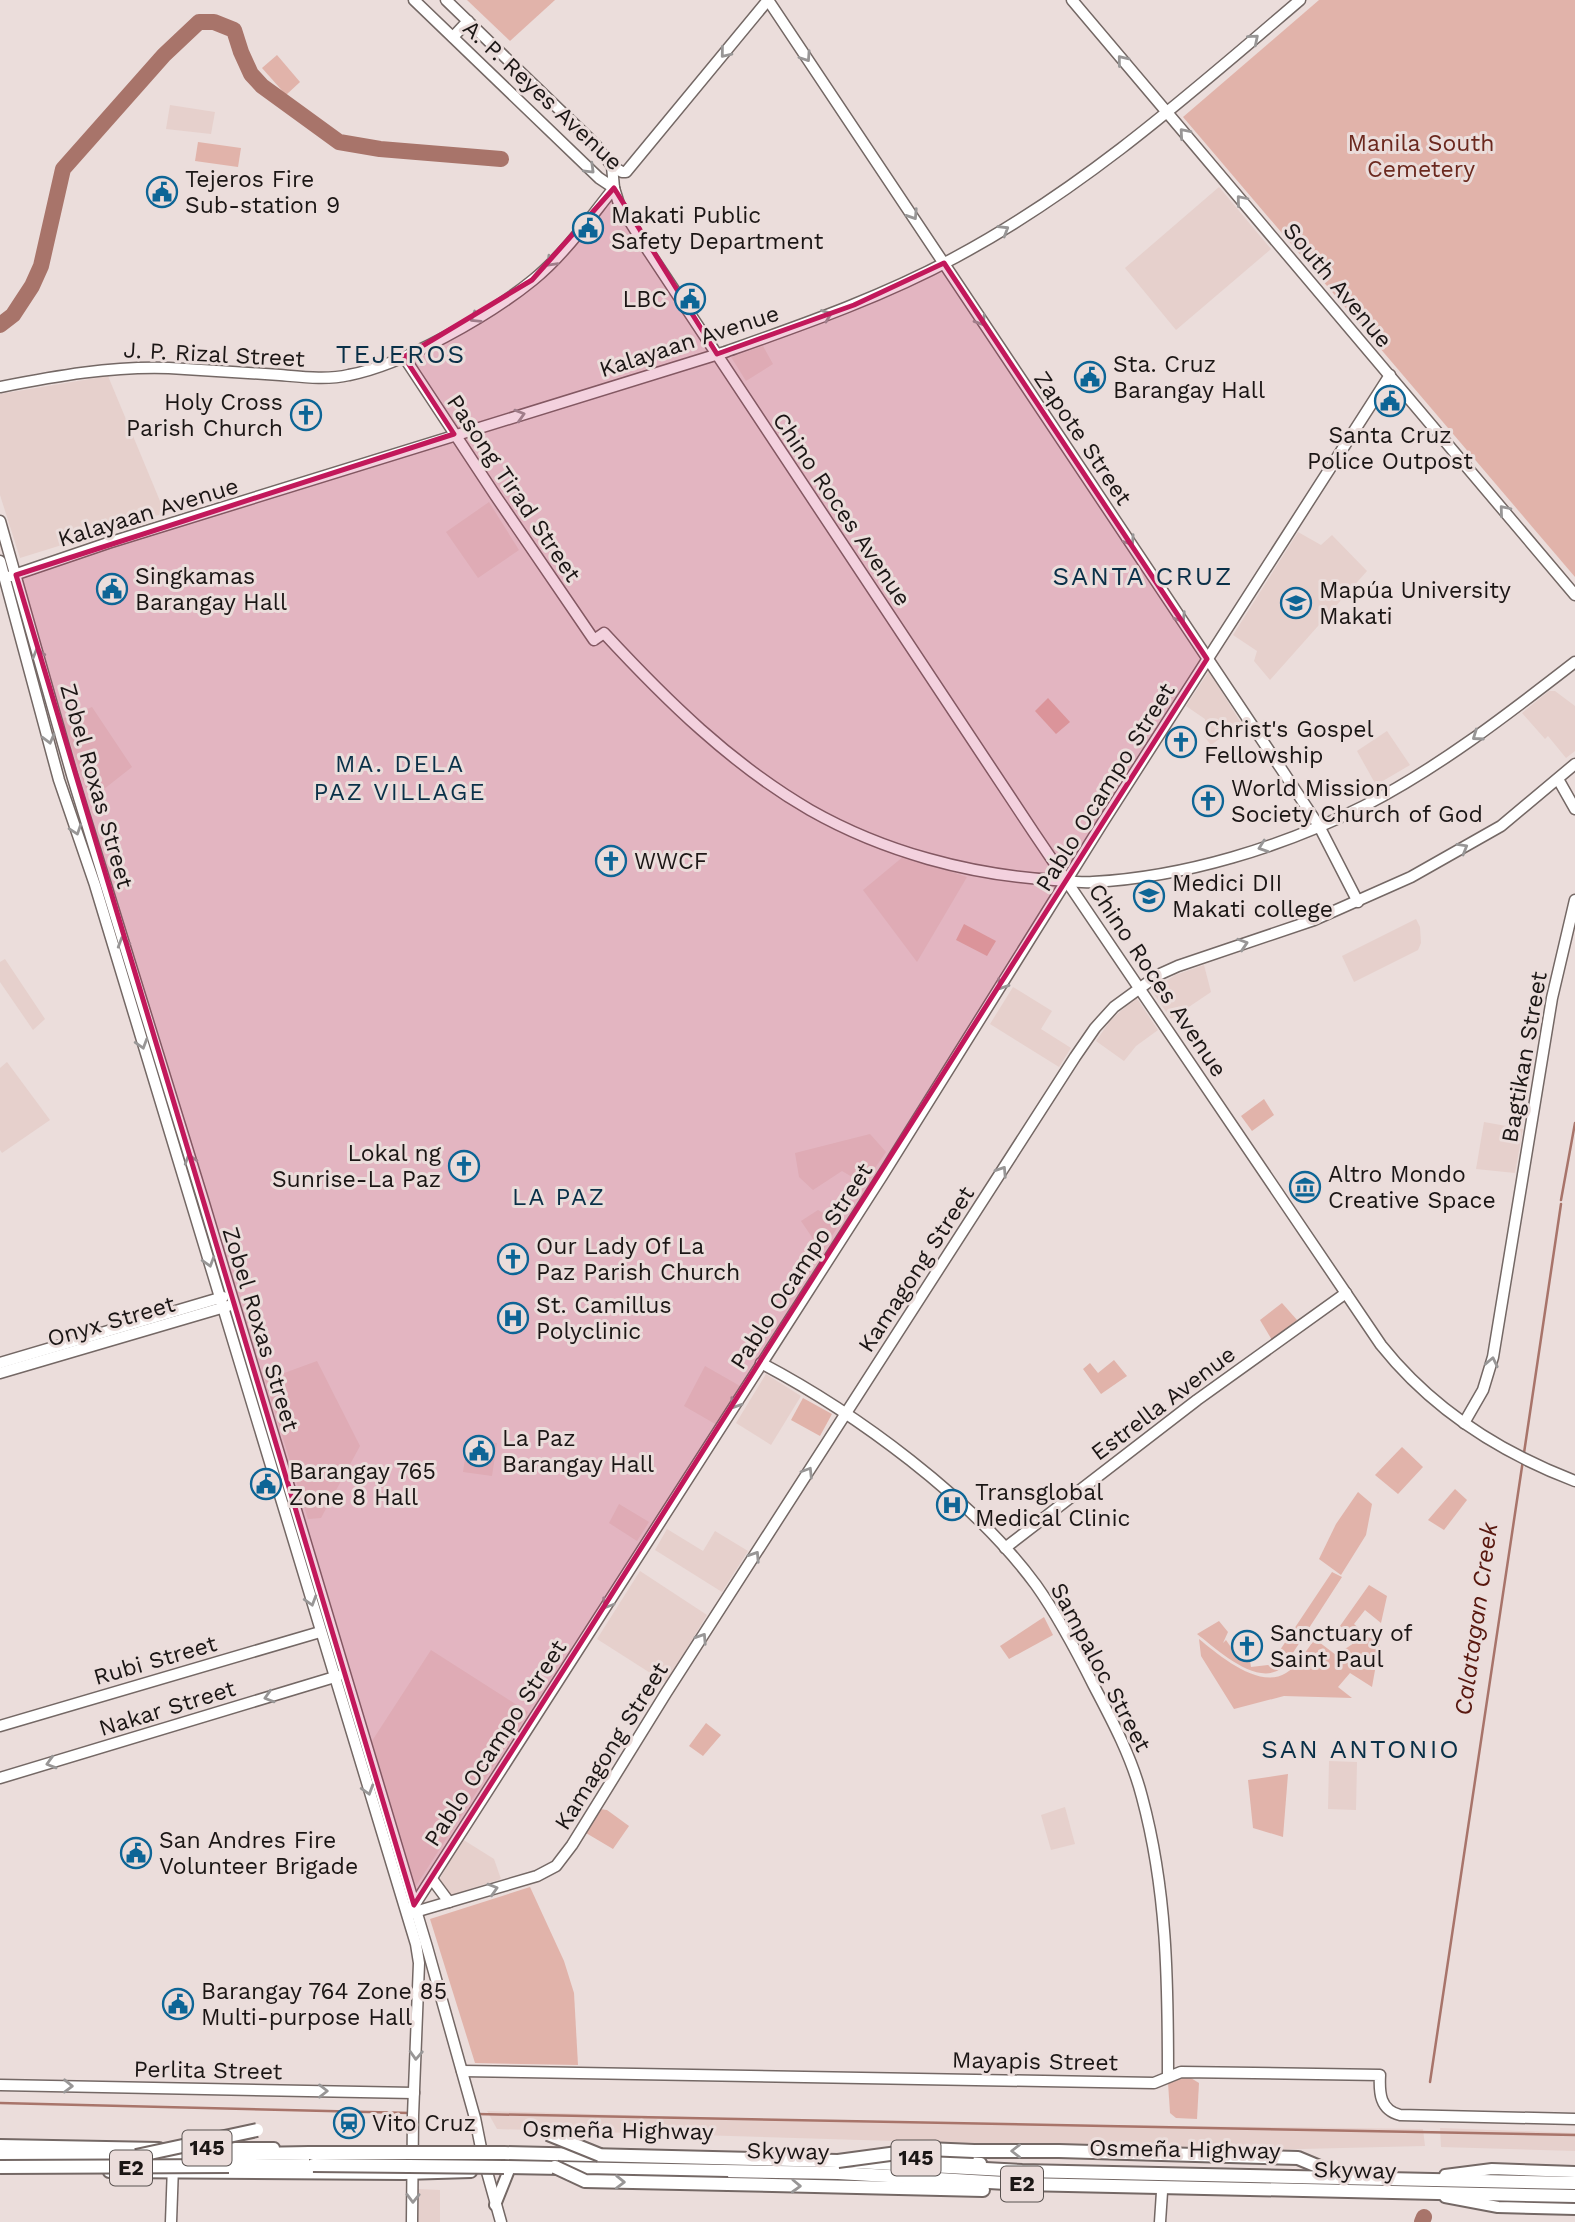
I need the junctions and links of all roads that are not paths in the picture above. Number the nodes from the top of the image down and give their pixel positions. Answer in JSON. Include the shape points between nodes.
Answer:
{"nodes":[{"id":1,"x":414,"y":0,"type":"edge"},
{"id":2,"x":446,"y":0,"type":"edge"},
{"id":3,"x":768,"y":0,"type":"edge"},
{"id":4,"x":1072,"y":0,"type":"edge"},
{"id":5,"x":1300,"y":0,"type":"edge"},
{"id":6,"x":468,"y":21,"type":"junction"},
{"id":7,"x":453,"y":37,"type":"junction"},
{"id":8,"x":1166,"y":113,"type":"junction"},
{"id":9,"x":612,"y":166,"type":"junction"},
{"id":10,"x":614,"y":188,"type":"junction"},
{"id":11,"x":944,"y":263,"type":"junction"},
{"id":12,"x":717,"y":354,"type":"junction"},
{"id":13,"x":404,"y":357,"type":"junction"},
{"id":14,"x":1390,"y":375,"type":"junction"},
{"id":15,"x":0,"y":387,"type":"edge"},
{"id":16,"x":454,"y":435,"type":"junction"},
{"id":17,"x":0,"y":521,"type":"edge"},
{"id":18,"x":0,"y":561,"type":"edge"},
{"id":19,"x":16,"y":575,"type":"junction"},
{"id":20,"x":2,"y":579,"type":"edge"},
{"id":21,"x":1575,"y":595,"type":"edge"},
{"id":22,"x":1208,"y":659,"type":"junction"},
{"id":23,"x":1575,"y":662,"type":"edge"},
{"id":24,"x":1575,"y":764,"type":"edge"},
{"id":25,"x":1558,"y":779,"type":"junction"},
{"id":26,"x":1575,"y":809,"type":"edge"},
{"id":27,"x":1318,"y":825,"type":"junction"},
{"id":28,"x":1068,"y":881,"type":"junction"},
{"id":29,"x":1575,"y":900,"type":"edge"},
{"id":30,"x":1358,"y":902,"type":"junction"},
{"id":31,"x":1140,"y":986,"type":"junction"},
{"id":32,"x":134,"y":998,"type":"junction"},
{"id":33,"x":203,"y":1200,"type":"junction"},
{"id":34,"x":192,"y":1204,"type":"junction"},
{"id":35,"x":1346,"y":1293,"type":"junction"},
{"id":36,"x":226,"y":1301,"type":"junction"},
{"id":37,"x":244,"y":1359,"type":"junction"},
{"id":38,"x":0,"y":1363,"type":"edge"},
{"id":39,"x":761,"y":1363,"type":"junction"},
{"id":40,"x":0,"y":1373,"type":"edge"},
{"id":41,"x":845,"y":1414,"type":"junction"},
{"id":42,"x":1464,"y":1423,"type":"junction"},
{"id":43,"x":1575,"y":1482,"type":"edge"},
{"id":44,"x":1005,"y":1548,"type":"junction"},
{"id":45,"x":320,"y":1632,"type":"junction"},
{"id":46,"x":339,"y":1676,"type":"junction"},
{"id":47,"x":0,"y":1726,"type":"edge"},
{"id":48,"x":0,"y":1778,"type":"edge"},
{"id":49,"x":432,"y":1879,"type":"junction"},
{"id":50,"x":449,"y":1902,"type":"junction"},
{"id":51,"x":413,"y":1911,"type":"junction"},
{"id":52,"x":462,"y":2071,"type":"junction"},
{"id":53,"x":1168,"y":2076,"type":"junction"},
{"id":54,"x":0,"y":2085,"type":"edge"},
{"id":55,"x":414,"y":2093,"type":"junction"},
{"id":56,"x":1575,"y":2119,"type":"edge"},
{"id":57,"x":257,"y":2130,"type":"dead end"},
{"id":58,"x":548,"y":2134,"type":"dead end"},
{"id":59,"x":0,"y":2145,"type":"edge"},
{"id":60,"x":413,"y":2147,"type":"junction"},
{"id":61,"x":481,"y":2148,"type":"junction"},
{"id":62,"x":0,"y":2154,"type":"edge"},
{"id":63,"x":600,"y":2155,"type":"junction"},
{"id":64,"x":136,"y":2156,"type":"junction"},
{"id":65,"x":484,"y":2160,"type":"dead end"},
{"id":66,"x":413,"y":2161,"type":"junction"},
{"id":67,"x":838,"y":2161,"type":"junction"},
{"id":68,"x":555,"y":2167,"type":"junction"},
{"id":69,"x":1,"y":2168,"type":"edge"},
{"id":70,"x":173,"y":2170,"type":"junction"},
{"id":71,"x":509,"y":2171,"type":"junction"},
{"id":72,"x":487,"y":2172,"type":"junction"},
{"id":73,"x":1575,"y":2172,"type":"edge"},
{"id":74,"x":1334,"y":2173,"type":"junction"},
{"id":75,"x":413,"y":2174,"type":"junction"},
{"id":76,"x":1445,"y":2175,"type":"junction"},
{"id":77,"x":1575,"y":2182,"type":"edge"},
{"id":78,"x":1013,"y":2189,"type":"junction"},
{"id":79,"x":1162,"y":2192,"type":"junction"},
{"id":80,"x":1446,"y":2197,"type":"junction"},
{"id":81,"x":1575,"y":2198,"type":"edge"},
{"id":82,"x":495,"y":2205,"type":"junction"},
{"id":83,"x":1575,"y":2208,"type":"edge"},
{"id":84,"x":171,"y":2222,"type":"edge"},
{"id":85,"x":412,"y":2222,"type":"edge"},
{"id":86,"x":501,"y":2222,"type":"edge"},
{"id":87,"x":1160,"y":2222,"type":"edge"}],
"edges":[{"from":1,"to":7,"type":"main road","name":"A. P. Reyes Avenue"},
{"from":2,"to":6,"type":"main road","name":"A. P. Reyes Avenue"},
{"from":3,"to":9,"type":"main road","one_way":true,"via":[[626,172]]},
{"from":3,"to":11,"type":"main road","name":"Zapote Street","one_way":true},
{"from":8,"to":4,"type":"main road","name":"South Avenue","one_way":true},
{"from":8,"to":5,"type":"main road","name":"Kalayaan Avenue","one_way":true},
{"from":6,"to":7,"type":"main road"},
{"from":6,"to":9,"type":"main road","name":"A. P. Reyes Avenue"},
{"from":7,"to":10,"type":"main road","name":"A. P. Reyes Avenue","one_way":true},
{"from":11,"to":8,"type":"main road","name":"Kalayaan Avenue","one_way":true,"via":[[1062,193]]},
{"from":14,"to":8,"type":"main road","name":"South Avenue","one_way":true},
{"from":9,"to":10,"type":"main road","name":"A. P. Reyes Avenue"},
{"from":10,"to":12,"type":"main road","name":"Chino Roces Avenue","via":[[619,204]]},
{"from":10,"to":13,"type":"main road","name":"J. P. Rizal Street","one_way":true,"via":[[532,280],[472,321]]},
{"from":12,"to":11,"type":"main road","name":"Kalayaan Avenue","one_way":true,"via":[[821,318]]},
{"from":11,"to":22,"type":"main road","name":"Zapote Street","one_way":true},
{"from":16,"to":12,"type":"main road","name":"Kalayaan Avenue","one_way":true},
{"from":12,"to":28,"type":"main road","name":"Chino Roces Avenue"},
{"from":13,"to":15,"type":"main road","name":"J. P. Rizal Street","via":[[334,377],[120,368]]},
{"from":13,"to":16,"type":"main road","name":"Pasong Tirad Street"},
{"from":21,"to":14,"type":"main road","name":"South Avenue","one_way":true},
{"from":14,"to":22,"type":"main road","name":"Pablo Ocampo Street"},
{"from":16,"to":19,"type":"main road","name":"Kalayaan Avenue"},
{"from":16,"to":28,"type":"main road","name":"Pasong Tirad Street","via":[[594,640],[604,633],[731,756],[827,819],[884,843],[978,871]]},
{"from":17,"to":19,"type":"main road","name":"Zobel Roxas Street"},
{"from":18,"to":20,"type":"main road","name":"Zobel Roxas Street"},
{"from":19,"to":20,"type":"main road","name":"Kalayaan Avenue"},
{"from":32,"to":19,"type":"main road","name":"Zobel Roxas Street","one_way":true},
{"from":20,"to":32,"type":"main road","name":"Zobel Roxas Street","one_way":true,"via":[[59,780]]},
{"from":22,"to":27,"type":"main road","name":"Zapote Street"},
{"from":22,"to":28,"type":"main road","name":"Pablo Ocampo Street"},
{"from":23,"to":27,"type":"main road","one_way":true,"via":[[1444,759],[1364,806]]},
{"from":24,"to":25,"type":"main road","name":"Kamagong Street"},
{"from":25,"to":26,"type":"main road"},
{"from":30,"to":25,"type":"main road","name":"Kamagong Street","one_way":true,"via":[[1501,826]]},
{"from":27,"to":28,"type":"main road","one_way":true,"via":[[1207,863],[1115,880]]},
{"from":27,"to":30,"type":"main road","name":"Zapote Street"},
{"from":28,"to":31,"type":"main road","name":"Chino Roces Avenue"},
{"from":28,"to":39,"type":"main road","name":"Pablo Ocampo Street","one_way":true},
{"from":42,"to":29,"type":"main road","name":"Bagtikan Street","one_way":true,"via":[[1483,1390],[1493,1357],[1552,999]]},
{"from":31,"to":30,"type":"main road","name":"Kamagong Street","one_way":true,"via":[[1178,966]]},
{"from":31,"to":35,"type":"main road","name":"Chino Roces Avenue"},
{"from":41,"to":31,"type":"main road","name":"Kamagong Street","one_way":true,"via":[[1086,1041],[1114,1007]]},
{"from":33,"to":32,"type":"main road","name":"Zobel Roxas Street","one_way":true},
{"from":32,"to":34,"type":"main road","name":"Zobel Roxas Street","one_way":true},
{"from":33,"to":34,"type":"main road"},
{"from":33,"to":36,"type":"main road","name":"Zobel Roxas Street"},
{"from":34,"to":36,"type":"main road","name":"Zobel Roxas Street","one_way":true},
{"from":35,"to":42,"type":"main road","name":"Chino Roces Avenue","via":[[1403,1372],[1438,1406]]},
{"from":35,"to":44,"type":"main road","name":"Estrella Avenue"},
{"from":36,"to":37,"type":"main road","name":"Zobel Roxas Street"},
{"from":36,"to":38,"type":"main road","name":"Onyx Street"},
{"from":36,"to":40,"type":"main road","name":"Onyx Street"},
{"from":37,"to":45,"type":"main road","name":"Zobel Roxas Street","one_way":true},
{"from":37,"to":46,"type":"main road","name":"Zobel Roxas Street"},
{"from":39,"to":41,"type":"main road","name":"Sampaloc Street"},
{"from":39,"to":49,"type":"main road","name":"Pablo Ocampo Street","one_way":true},
{"from":41,"to":44,"type":"main road","name":"Sampaloc Street","via":[[940,1487]]},
{"from":50,"to":41,"type":"main road","name":"Kamagong Street","one_way":true,"via":[[556,1866]]},
{"from":42,"to":43,"type":"main road","name":"Chino Roces Avenue","via":[[1529,1463]]},
{"from":44,"to":53,"type":"main road","name":"Sampaloc Street","via":[[1036,1586],[1075,1649],[1134,1769],[1153,1843],[1164,1914]]},
{"from":45,"to":46,"type":"main road","name":"Zobel Roxas Street"},
{"from":45,"to":47,"type":"main road","name":"Rubi Street"},
{"from":46,"to":48,"type":"main road","name":"Nakar Street","one_way":true},
{"from":46,"to":51,"type":"main road","name":"Zobel Roxas Street"},
{"from":49,"to":50,"type":"main road"},
{"from":49,"to":51,"type":"main road","name":"Pablo Ocampo Street"},
{"from":50,"to":51,"type":"main road","name":"Kamagong Street"},
{"from":51,"to":52,"type":"main road","name":"Zobel Roxas Street"},
{"from":51,"to":55,"type":"main road","one_way":true,"via":[[419,1962]]},
{"from":52,"to":53,"type":"main road","name":"Mayapis Street","via":[[1154,2083]]},
{"from":52,"to":61,"type":"main road","name":"Zobel Roxas Street"},
{"from":53,"to":56,"type":"main road","name":"Mayapis Street","via":[[1181,2072],[1380,2075],[1383,2103],[1406,2116]]},
{"from":54,"to":55,"type":"main road","name":"Perlita Street","one_way":true},
{"from":55,"to":60,"type":"main road"},
{"from":57,"to":64,"type":"highway","bridge":true},
{"from":58,"to":63,"type":"highway","bridge":true},
{"from":59,"to":60,"type":"main road","name":"Osmeña Highway","number":"145"},
{"from":60,"to":61,"type":"main road","name":"Osmeña Highway","number":"145"},
{"from":60,"to":66,"type":"main road"},
{"from":61,"to":74,"type":"main road","name":"Osmeña Highway","number":"145"},
{"from":62,"to":64,"type":"highway","name":"Skyway","number":"E2"},
{"from":63,"to":64,"type":"highway","name":"Skyway","number":"E2","bridge":true},
{"from":63,"to":67,"type":"highway","name":"Skyway","number":"E2"},
{"from":65,"to":66,"type":"main road","name":"Osmeña Highway"},
{"from":66,"to":70,"type":"main road","name":"Osmeña Highway"},
{"from":66,"to":75,"type":"main road"},
{"from":74,"to":67,"type":"highway","one_way":true,"bridge":true,"via":[[1298,2158],[1059,2151],[927,2149]]},
{"from":67,"to":77,"type":"highway","name":"Skyway","number":"E2","bridge":true,"via":[[1022,2171]]},
{"from":68,"to":69,"type":"highway","name":"Skyway","number":"E2","bridge":true},
{"from":68,"to":78,"type":"highway","one_way":true,"bridge":true,"via":[[585,2181]]},
{"from":68,"to":81,"type":"highway","name":"Skyway","number":"E2","via":[[838,2173],[1023,2185]]},
{"from":69,"to":70,"type":"main road","name":"Osmeña Highway","number":"145"},
{"from":70,"to":75,"type":"main road","name":"Osmeña Highway","number":"145"},
{"from":70,"to":84,"type":"main road"},
{"from":71,"to":72,"type":"main road","name":"Osmeña Highway","number":"145"},
{"from":71,"to":78,"type":"main road","name":"Osmeña Highway","number":"145","via":[[779,2172]]},
{"from":71,"to":82,"type":"main road"},
{"from":72,"to":75,"type":"main road","name":"Osmeña Highway","number":"145"},
{"from":72,"to":82,"type":"main road"},
{"from":73,"to":76,"type":"main road","name":"Osmeña Highway","via":[[1492,2169]]},
{"from":74,"to":76,"type":"main road","name":"Osmeña Highway","number":"145"},
{"from":75,"to":85,"type":"main road","one_way":true},
{"from":76,"to":77,"type":"main road","name":"Osmeña Highway","number":"145"},
{"from":78,"to":79,"type":"main road","name":"Osmeña Highway","number":"145"},
{"from":79,"to":80,"type":"main road","name":"Osmeña Highway","number":"145"},
{"from":79,"to":87,"type":"main road"},
{"from":80,"to":81,"type":"main road","name":"Osmeña Highway","number":"145"},
{"from":80,"to":83,"type":"main road","name":"Osmeña Highway","via":[[1498,2207]]},
{"from":82,"to":86,"type":"main road"}]}
